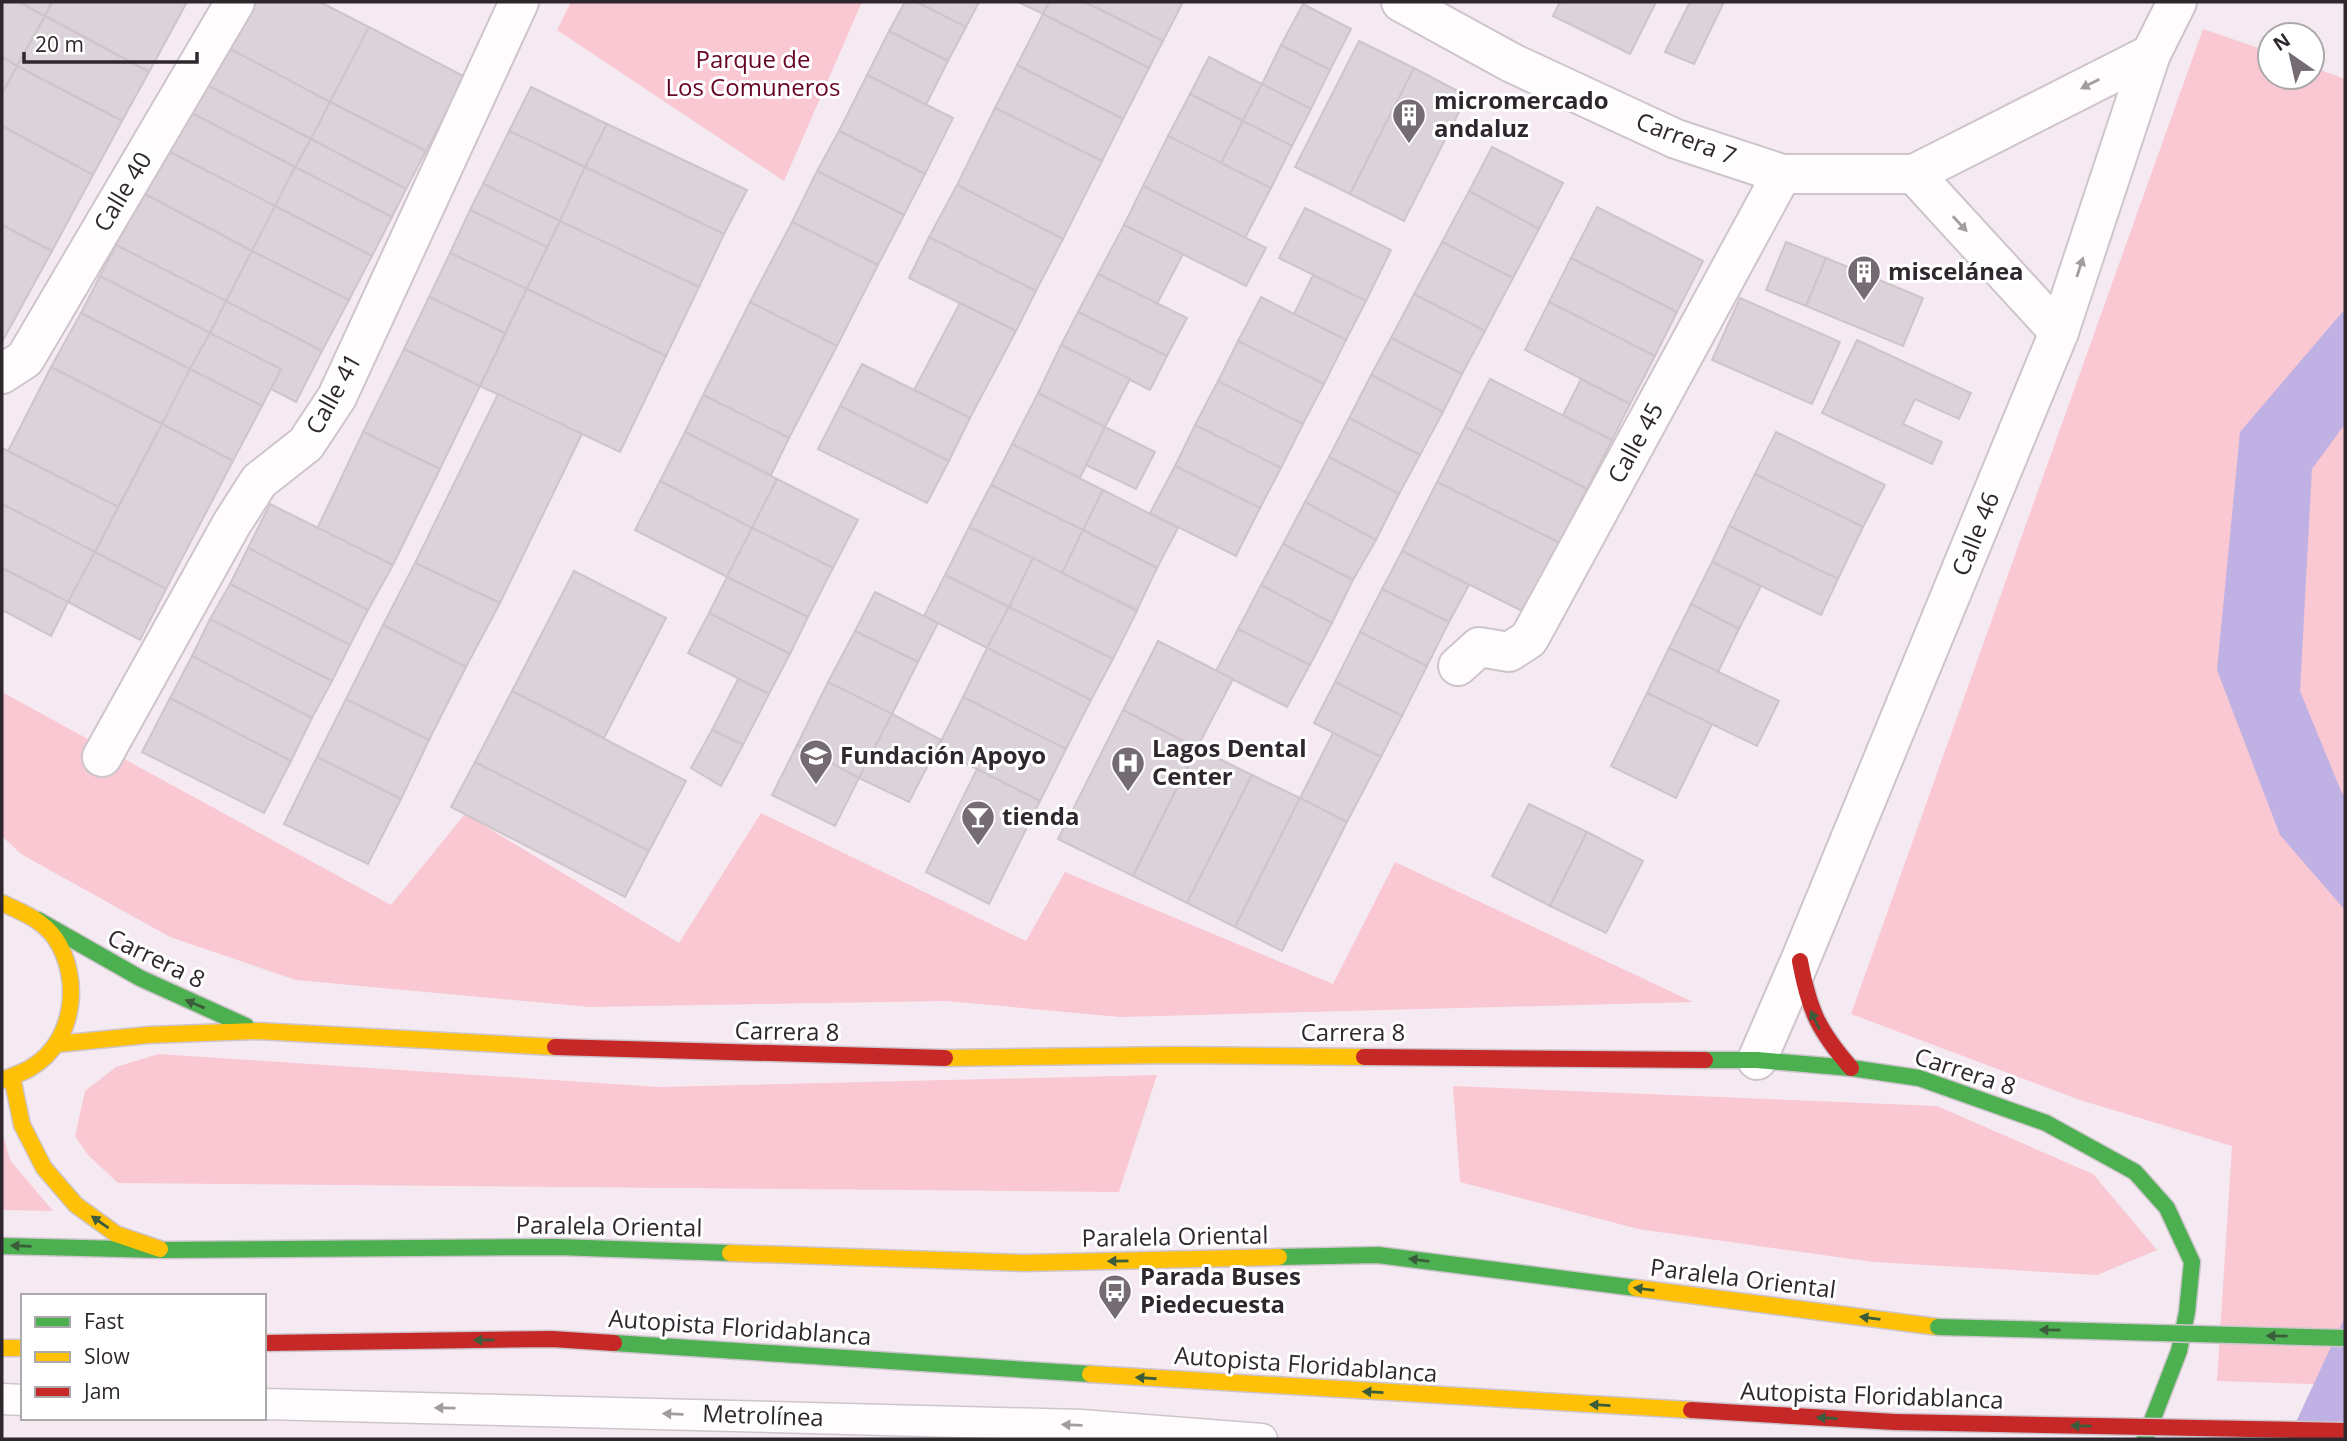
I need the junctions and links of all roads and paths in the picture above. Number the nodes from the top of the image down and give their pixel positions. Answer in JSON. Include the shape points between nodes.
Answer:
{"nodes":[{"id":1,"x":235,"y":2,"type":"edge"},
{"id":2,"x":519,"y":2,"type":"edge"},
{"id":3,"x":1401,"y":2,"type":"edge"},
{"id":4,"x":2177,"y":2,"type":"edge"},
{"id":5,"x":2151,"y":54,"type":"junction"},
{"id":6,"x":1782,"y":173,"type":"junction"},
{"id":7,"x":1914,"y":174,"type":"junction"},
{"id":8,"x":2059,"y":332,"type":"junction"},
{"id":9,"x":2,"y":374,"type":"edge"},
{"id":10,"x":1458,"y":666,"type":"dead end"},
{"id":11,"x":102,"y":757,"type":"dead end"},
{"id":12,"x":2,"y":903,"type":"edge"},
{"id":13,"x":38,"y":920,"type":"junction"},
{"id":14,"x":1800,"y":961,"type":"junction"},
{"id":15,"x":258,"y":1031,"type":"junction"},
{"id":16,"x":57,"y":1044,"type":"junction"},
{"id":17,"x":1758,"y":1059,"type":"junction"},
{"id":18,"x":1851,"y":1068,"type":"junction"},
{"id":19,"x":7,"y":1079,"type":"edge"},
{"id":20,"x":2,"y":1246,"type":"edge"},
{"id":21,"x":162,"y":1250,"type":"junction"},
{"id":22,"x":2345,"y":1338,"type":"edge"},
{"id":23,"x":266,"y":1343,"type":"edge"},
{"id":24,"x":2,"y":1348,"type":"edge"},
{"id":25,"x":21,"y":1348,"type":"edge"},
{"id":26,"x":2,"y":1399,"type":"edge"},
{"id":27,"x":21,"y":1400,"type":"edge"},
{"id":28,"x":266,"y":1405,"type":"edge"},
{"id":29,"x":2345,"y":1431,"type":"edge"},
{"id":30,"x":1262,"y":1439,"type":"edge"},
{"id":31,"x":2145,"y":1439,"type":"edge"}],
"edges":[{"from":1,"to":9,"type":"street","name":"Calle 40","via":[[25,359]]},
{"from":2,"to":11,"type":"street","name":"Calle 41","via":[[337,397],[306,444],[259,481]]},
{"from":3,"to":6,"type":"street","name":"Carrera 7","via":[[1512,63],[1676,139]]},
{"from":4,"to":5,"type":"street","name":"Calle 46"},
{"from":5,"to":7,"type":"street","name":"Carrera 7","one_way":true},
{"from":8,"to":5,"type":"street","name":"Calle 46","one_way":true},
{"from":6,"to":7,"type":"street","name":"Carrera 7"},
{"from":6,"to":10,"type":"street","name":"Calle 45","via":[[1529,639],[1509,652],[1479,647]]},
{"from":7,"to":8,"type":"street","one_way":true},
{"from":8,"to":14,"type":"street","name":"Calle 46"},
{"from":12,"to":13,"type":"main road","name":"Carrera 8"},
{"from":15,"to":13,"type":"main road","name":"Carrera 8","one_way":true,"via":[[148,984]]},
{"from":13,"to":16,"type":"main road","via":[[57,940],[69,965],[74,992],[70,1019]]},
{"from":14,"to":17,"type":"street","name":"Calle 46"},
{"from":18,"to":14,"type":"main road","one_way":true,"via":[[1814,1021]]},
{"from":15,"to":16,"type":"main road","name":"Carrera 8"},
{"from":15,"to":17,"type":"main road","name":"Carrera 8","via":[[607,1050],[947,1058]]},
{"from":16,"to":19,"type":"main road","via":[[29,1070]]},
{"from":17,"to":18,"type":"main road","name":"Carrera 8"},
{"from":18,"to":31,"type":"main road","name":"Carrera 8","via":[[1919,1078],[2046,1124],[2135,1172],[2167,1208],[2192,1262],[2179,1351]]},
{"from":21,"to":19,"type":"main road","one_way":true,"via":[[116,1234],[76,1205],[44,1168],[22,1125]]},
{"from":21,"to":20,"type":"main road","name":"Paralela Oriental","one_way":true},
{"from":22,"to":21,"type":"main road","name":"Paralela Oriental","one_way":true,"bridge":true,"via":[[1938,1327],[1378,1255],[1024,1263],[557,1247]]},
{"from":29,"to":23,"type":"main road","name":"Autopista Floridablanca","one_way":true,"bridge":true,"via":[[1895,1422],[552,1339]]},
{"from":24,"to":25,"type":"main road"},
{"from":26,"to":27,"type":"lane"},
{"from":30,"to":28,"type":"lane","name":"Metrolínea","one_way":true,"via":[[1081,1425]]}]}
